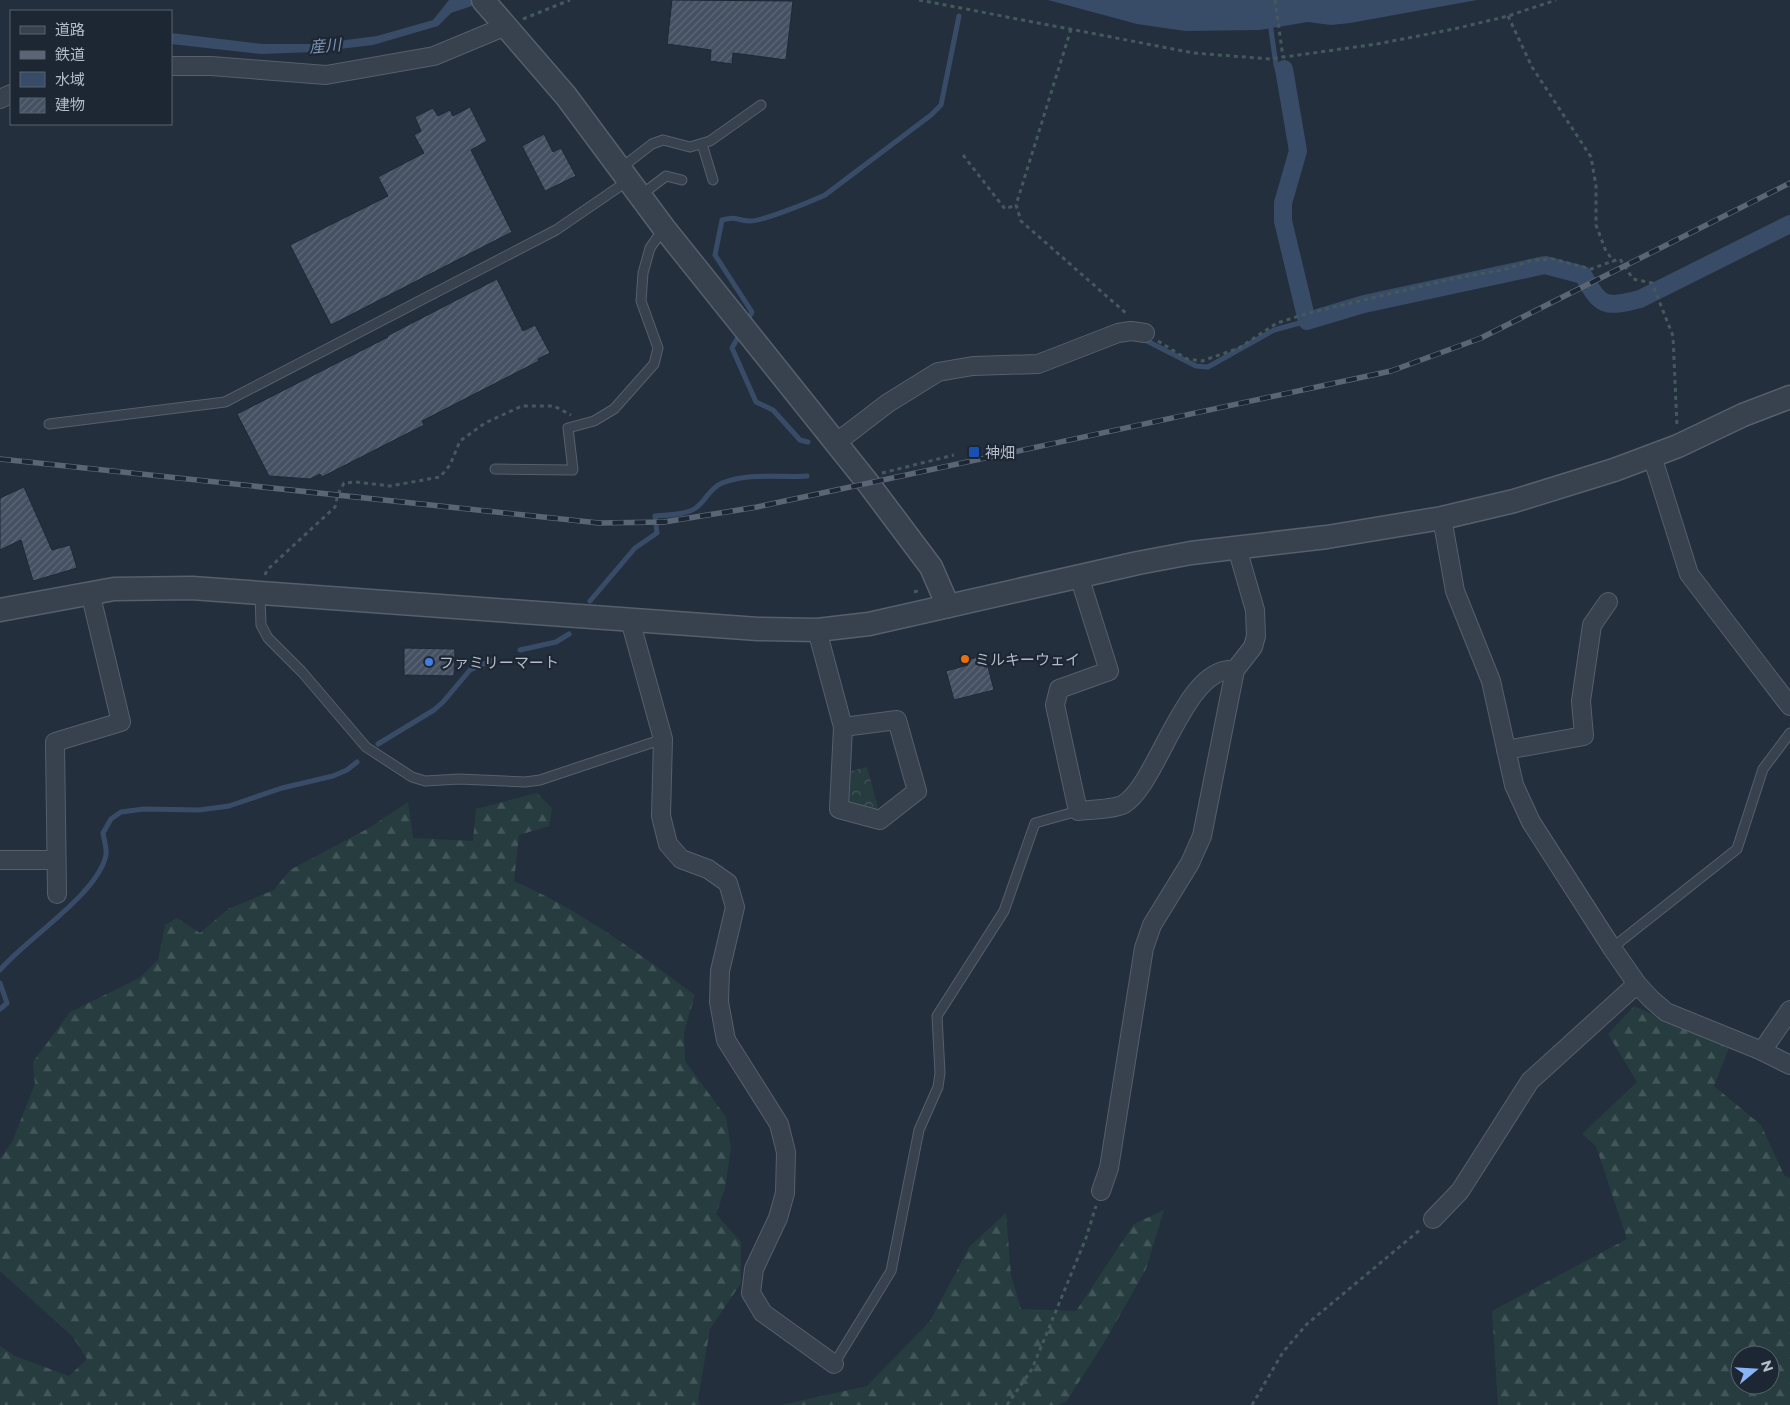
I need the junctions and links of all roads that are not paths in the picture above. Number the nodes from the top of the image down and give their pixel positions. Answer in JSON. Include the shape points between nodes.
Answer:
{"nodes":[{"id":1,"x":483,"y":0,"type":"edge"},
{"id":2,"x":503,"y":23,"type":"junction"},
{"id":3,"x":172,"y":66,"type":"edge"},
{"id":4,"x":761,"y":105,"type":"dead end"},
{"id":5,"x":702,"y":144,"type":"junction"},
{"id":6,"x":682,"y":180,"type":"dead end"},
{"id":7,"x":713,"y":180,"type":"dead end"},
{"id":8,"x":630,"y":181,"type":"junction"},
{"id":9,"x":664,"y":228,"type":"junction"},
{"id":10,"x":1145,"y":333,"type":"road end"},
{"id":11,"x":1790,"y":397,"type":"edge"},
{"id":12,"x":49,"y":424,"type":"dead end"},
{"id":13,"x":837,"y":442,"type":"junction"},
{"id":14,"x":1652,"y":456,"type":"junction"},
{"id":15,"x":495,"y":469,"type":"dead end"},
{"id":16,"x":1442,"y":518,"type":"junction"},
{"id":17,"x":1237,"y":548,"type":"junction"},
{"id":18,"x":1079,"y":576,"type":"junction"},
{"id":19,"x":260,"y":591,"type":"junction"},
{"id":20,"x":90,"y":592,"type":"junction"},
{"id":21,"x":1608,"y":602,"type":"dead end"},
{"id":22,"x":948,"y":606,"type":"junction"},
{"id":23,"x":0,"y":610,"type":"edge"},
{"id":24,"x":630,"y":620,"type":"junction"},
{"id":25,"x":818,"y":630,"type":"junction"},
{"id":26,"x":1235,"y":670,"type":"junction"},
{"id":27,"x":1790,"y":706,"type":"edge"},
{"id":28,"x":843,"y":727,"type":"junction"},
{"id":29,"x":1790,"y":733,"type":"edge"},
{"id":30,"x":663,"y":739,"type":"junction"},
{"id":31,"x":1506,"y":750,"type":"junction"},
{"id":32,"x":1078,"y":811,"type":"junction"},
{"id":33,"x":0,"y":860,"type":"edge"},
{"id":34,"x":56,"y":860,"type":"junction"},
{"id":35,"x":57,"y":894,"type":"dead end"},
{"id":36,"x":1612,"y":948,"type":"junction"},
{"id":37,"x":1637,"y":984,"type":"junction"},
{"id":38,"x":1790,"y":1010,"type":"edge"},
{"id":39,"x":1762,"y":1051,"type":"junction"},
{"id":40,"x":1790,"y":1065,"type":"edge"},
{"id":41,"x":1101,"y":1191,"type":"road end"},
{"id":42,"x":1433,"y":1219,"type":"road end"},
{"id":43,"x":834,"y":1364,"type":"joint"}],
"edges":[{"from":1,"to":2,"type":"street"},
{"from":2,"to":3,"type":"street","via":[[434,56],[326,76],[211,66]]},
{"from":2,"to":8,"type":"street","via":[[566,96]]},
{"from":4,"to":5,"type":"lane"},
{"from":5,"to":7,"type":"lane"},
{"from":5,"to":8,"type":"lane","via":[[690,147],[663,140],[652,144]]},
{"from":6,"to":8,"type":"lane","via":[[666,176]]},
{"from":8,"to":9,"type":"street"},
{"from":8,"to":12,"type":"lane","via":[[556,230],[225,402]]},
{"from":9,"to":13,"type":"street"},
{"from":9,"to":15,"type":"lane","via":[[650,248],[643,273],[641,301],[658,348],[654,364],[614,409],[568,428],[572,470]]},
{"from":10,"to":13,"type":"street","via":[[1118,333],[1038,364],[973,366],[938,372],[888,403]]},
{"from":11,"to":14,"type":"street"},
{"from":13,"to":22,"type":"street","via":[[921,552],[940,584]]},
{"from":14,"to":16,"type":"street","via":[[1571,484]]},
{"from":14,"to":27,"type":"street","via":[[1689,574]]},
{"from":16,"to":17,"type":"street"},
{"from":16,"to":31,"type":"street","via":[[1455,591],[1492,681]]},
{"from":17,"to":18,"type":"street"},
{"from":17,"to":26,"type":"street","via":[[1256,623],[1253,647]]},
{"from":18,"to":22,"type":"street"},
{"from":18,"to":32,"type":"street","via":[[1109,671],[1059,689],[1055,705]]},
{"from":19,"to":20,"type":"street","via":[[136,588]]},
{"from":19,"to":24,"type":"street"},
{"from":19,"to":30,"type":"lane","via":[[261,625],[268,638],[302,672],[366,747],[412,777],[425,781],[540,780]]},
{"from":20,"to":23,"type":"street"},
{"from":20,"to":34,"type":"street","via":[[121,722],[55,742]]},
{"from":21,"to":31,"type":"street","via":[[1592,625],[1581,701],[1584,736]]},
{"from":22,"to":25,"type":"street","via":[[869,624]]},
{"from":24,"to":25,"type":"street"},
{"from":24,"to":30,"type":"street"},
{"from":25,"to":28,"type":"street"},
{"from":26,"to":32,"type":"street","via":[[1224,668],[1205,681],[1171,730],[1141,784],[1123,804]]},
{"from":26,"to":41,"type":"street","via":[[1202,836],[1190,863],[1152,926],[1144,948],[1108,1168]]},
{"from":28,"to":28,"type":"street","via":[[839,809],[880,820],[917,791],[897,720]]},
{"from":29,"to":36,"type":"lane","via":[[1763,770],[1737,849]]},
{"from":30,"to":43,"type":"street","via":[[661,816],[668,844],[681,859],[708,869],[728,883],[735,907],[720,972],[719,1002],[726,1040],[779,1124],[786,1152],[785,1194],[778,1218],[754,1269],[751,1293],[763,1313]]},
{"from":31,"to":36,"type":"street","via":[[1514,785],[1531,822]]},
{"from":32,"to":43,"type":"lane","via":[[1034,822],[1004,911],[937,1016],[938,1086],[919,1130],[891,1271]]},
{"from":33,"to":34,"type":"street"},
{"from":34,"to":35,"type":"street"},
{"from":36,"to":37,"type":"street"},
{"from":37,"to":39,"type":"street","via":[[1666,1012]]},
{"from":37,"to":42,"type":"street","via":[[1530,1081],[1460,1191]]},
{"from":38,"to":39,"type":"street"},
{"from":39,"to":40,"type":"street"}]}
